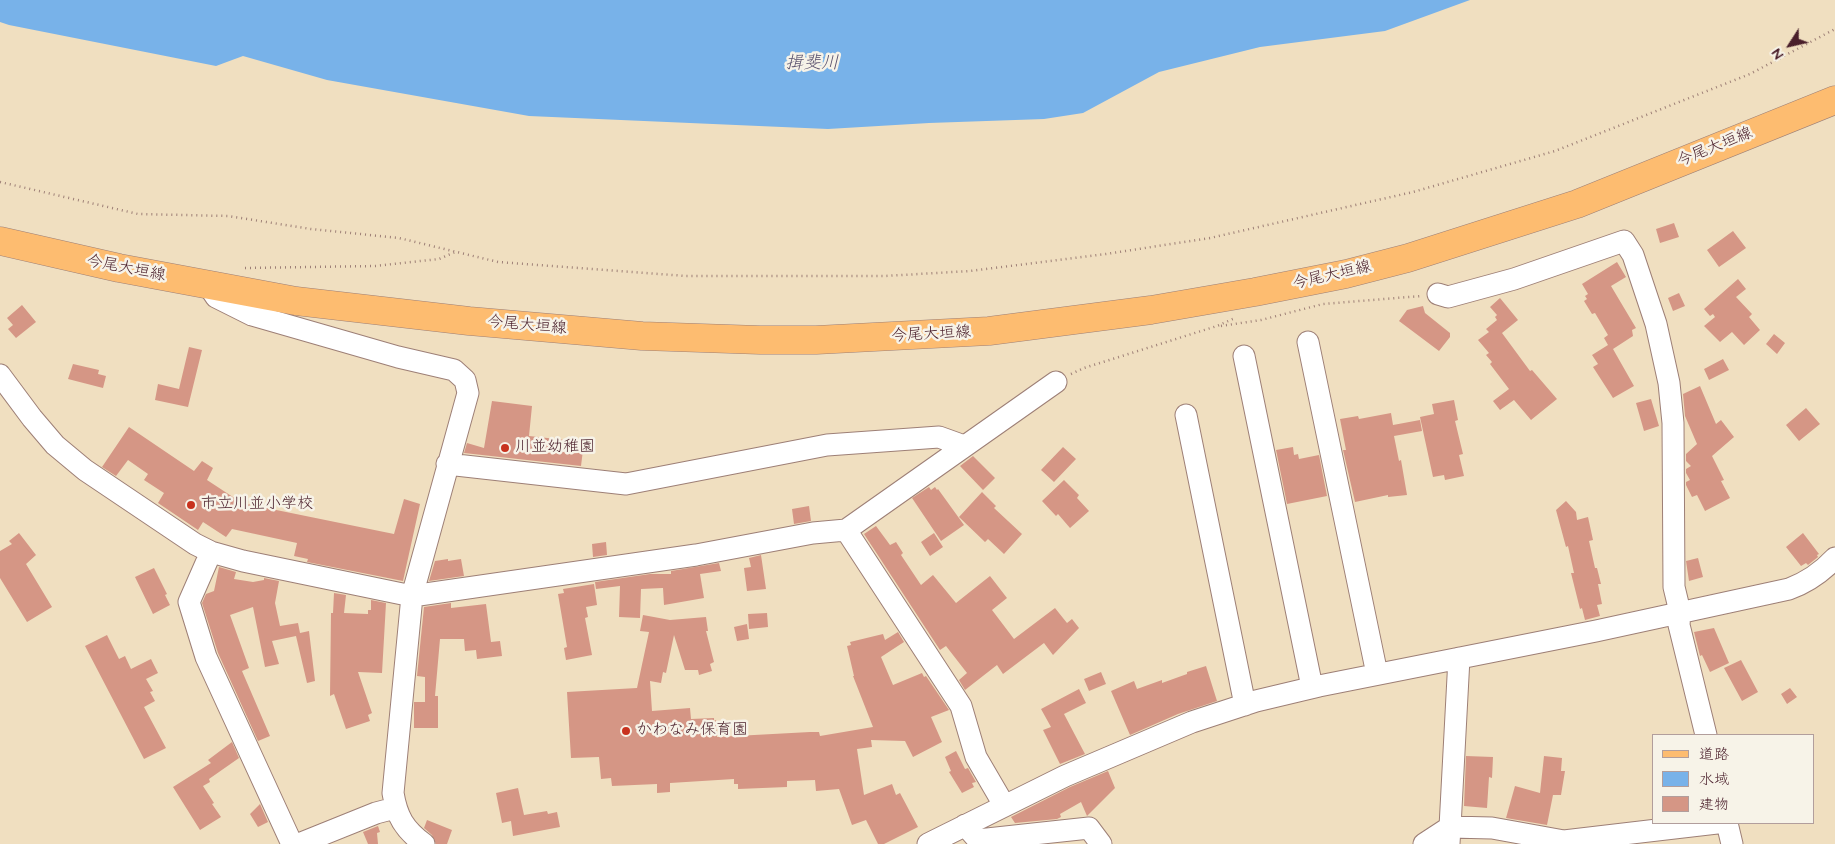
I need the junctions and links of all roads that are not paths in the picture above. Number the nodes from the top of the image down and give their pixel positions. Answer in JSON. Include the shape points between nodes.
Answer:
{"nodes":[{"id":1,"x":1835,"y":100,"type":"edge"},
{"id":2,"x":0,"y":241,"type":"edge"},
{"id":3,"x":208,"y":285,"type":"junction"},
{"id":4,"x":1438,"y":294,"type":"road end"},
{"id":5,"x":1308,"y":342,"type":"dead end"},
{"id":6,"x":1244,"y":356,"type":"dead end"},
{"id":7,"x":0,"y":375,"type":"edge"},
{"id":8,"x":1056,"y":382,"type":"road end"},
{"id":9,"x":1186,"y":415,"type":"dead end"},
{"id":10,"x":964,"y":446,"type":"junction"},
{"id":11,"x":447,"y":464,"type":"junction"},
{"id":12,"x":846,"y":530,"type":"junction"},
{"id":13,"x":211,"y":552,"type":"junction"},
{"id":14,"x":1835,"y":559,"type":"edge"},
{"id":15,"x":412,"y":596,"type":"junction"},
{"id":16,"x":1680,"y":612,"type":"junction"},
{"id":17,"x":1459,"y":658,"type":"junction"},
{"id":18,"x":1377,"y":674,"type":"junction"},
{"id":19,"x":1312,"y":687,"type":"junction"},
{"id":20,"x":1245,"y":705,"type":"junction"},
{"id":21,"x":1706,"y":734,"type":"edge"},
{"id":22,"x":1004,"y":805,"type":"junction"},
{"id":23,"x":395,"y":808,"type":"junction"},
{"id":24,"x":1708,"y":824,"type":"edge"},
{"id":25,"x":1727,"y":824,"type":"edge"},
{"id":26,"x":966,"y":825,"type":"junction"},
{"id":27,"x":1449,"y":835,"type":"edge"},
{"id":28,"x":1018,"y":840,"type":"edge"},
{"id":29,"x":936,"y":842,"type":"edge"},
{"id":30,"x":292,"y":844,"type":"edge"},
{"id":31,"x":299,"y":844,"type":"edge"},
{"id":32,"x":424,"y":844,"type":"edge"},
{"id":33,"x":1100,"y":844,"type":"edge"},
{"id":34,"x":1424,"y":844,"type":"edge"},
{"id":35,"x":1732,"y":844,"type":"edge"}],
"edges":[{"from":1,"to":3,"type":"main road","name":"今尾大垣線","via":[[1577,204],[1408,258],[1346,274],[1141,312],[989,331],[816,340],[642,336],[296,301]]},
{"from":2,"to":3,"type":"main road","name":"今尾大垣線"},
{"from":3,"to":11,"type":"street","via":[[216,298],[252,315],[454,370],[465,380],[468,393]]},
{"from":4,"to":16,"type":"street","via":[[1448,297],[1514,279],[1624,241],[1633,255],[1656,324],[1669,383],[1673,423],[1674,587]]},
{"from":5,"to":18,"type":"street"},
{"from":6,"to":19,"type":"street"},
{"from":7,"to":13,"type":"street","via":[[55,445],[77,464]]},
{"from":8,"to":10,"type":"street"},
{"from":9,"to":20,"type":"street"},
{"from":10,"to":11,"type":"street","via":[[939,436],[827,445],[626,484]]},
{"from":10,"to":12,"type":"street"},
{"from":11,"to":15,"type":"street"},
{"from":12,"to":15,"type":"street"},
{"from":12,"to":22,"type":"street","via":[[961,706],[976,757]]},
{"from":13,"to":15,"type":"street"},
{"from":13,"to":30,"type":"street","via":[[189,602],[206,657]]},
{"from":14,"to":16,"type":"street","via":[[1806,582],[1789,589]]},
{"from":15,"to":23,"type":"street","via":[[393,793]]},
{"from":16,"to":17,"type":"street"},
{"from":16,"to":21,"type":"street","via":[[1679,625]]},
{"from":17,"to":18,"type":"street"},
{"from":17,"to":27,"type":"street"},
{"from":18,"to":19,"type":"street"},
{"from":19,"to":20,"type":"street"},
{"from":20,"to":22,"type":"street","via":[[1192,722]]},
{"from":22,"to":26,"type":"street"},
{"from":23,"to":31,"type":"street"},
{"from":23,"to":32,"type":"street","via":[[401,823]]},
{"from":24,"to":27,"type":"street","via":[[1564,841],[1492,828]]},
{"from":25,"to":35,"type":"street"},
{"from":26,"to":28,"type":"street","via":[[978,840]]},
{"from":26,"to":29,"type":"street"},
{"from":27,"to":34,"type":"street"},
{"from":28,"to":33,"type":"street","via":[[1089,828]]}]}
